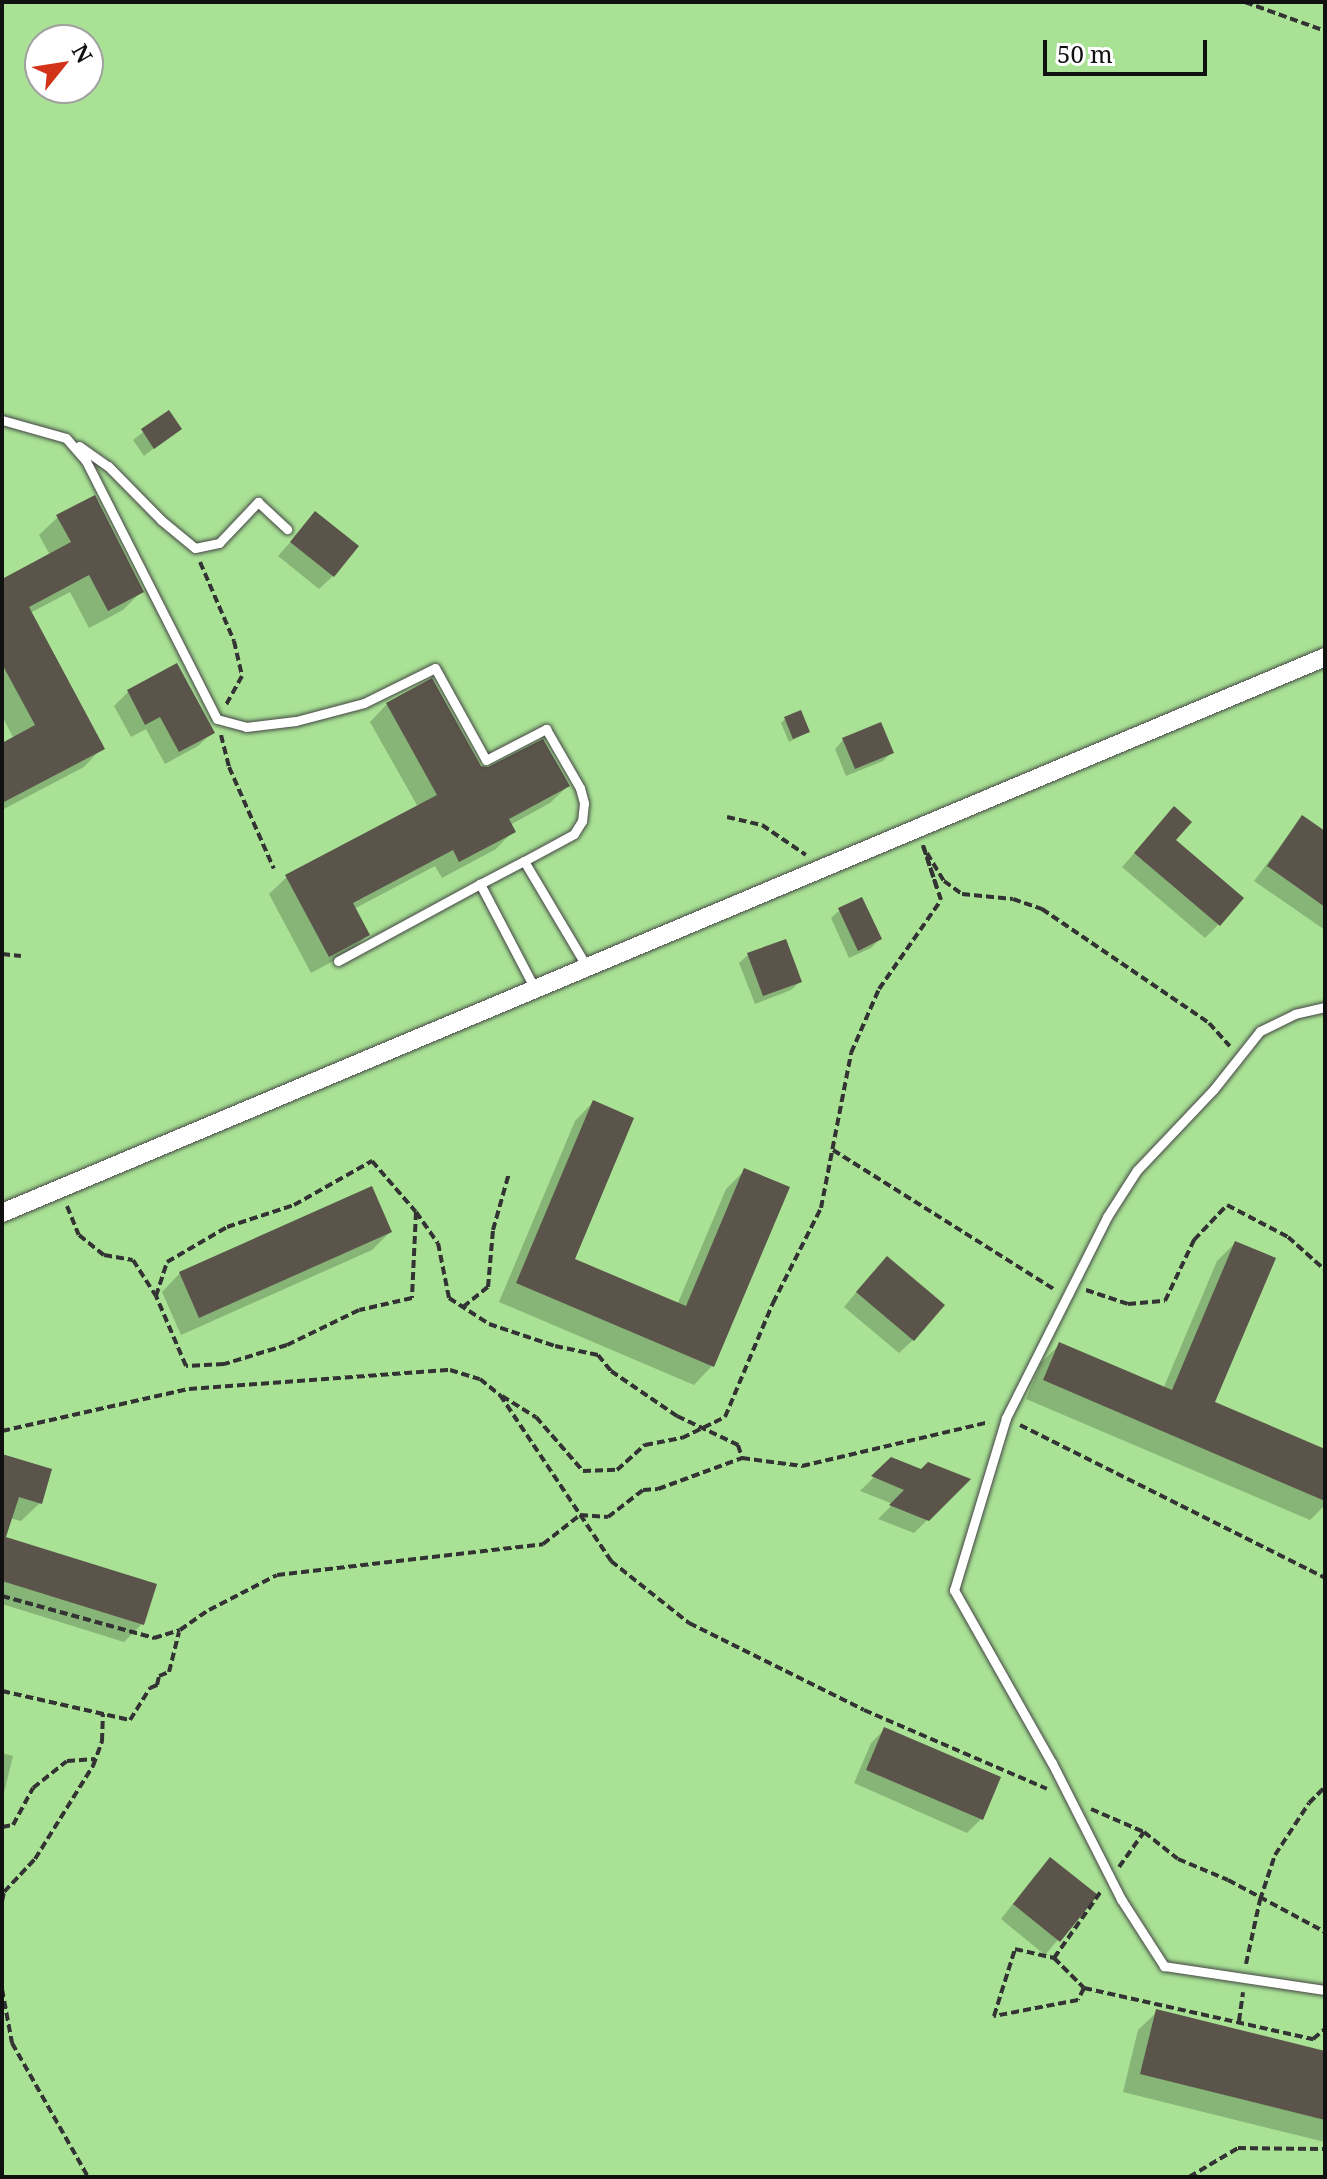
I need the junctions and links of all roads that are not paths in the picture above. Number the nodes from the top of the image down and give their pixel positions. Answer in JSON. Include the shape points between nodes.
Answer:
{"nodes":[{"id":1,"x":2,"y":420,"type":"edge"},
{"id":2,"x":66,"y":438,"type":"junction"},
{"id":3,"x":287,"y":529,"type":"dead end"},
{"id":4,"x":1325,"y":657,"type":"edge"},
{"id":5,"x":524,"y":861,"type":"junction"},
{"id":6,"x":480,"y":884,"type":"junction"},
{"id":7,"x":338,"y":961,"type":"dead end"},
{"id":8,"x":587,"y":967,"type":"junction"},
{"id":9,"x":535,"y":989,"type":"junction"},
{"id":10,"x":1325,"y":1007,"type":"edge"},
{"id":11,"x":2,"y":1213,"type":"edge"},
{"id":12,"x":1325,"y":1990,"type":"edge"}],
"edges":[{"from":1,"to":2,"type":"lane"},
{"from":2,"to":3,"type":"lane","via":[[108,466],[195,548],[219,543],[258,502]]},
{"from":2,"to":5,"type":"lane","via":[[86,461],[217,719],[246,727],[296,721],[364,703],[435,668],[486,760],[546,729],[580,788],[582,821],[574,834]]},
{"from":4,"to":8,"type":"street","via":[[920,837],[825,867]]},
{"from":5,"to":6,"type":"lane"},
{"from":5,"to":8,"type":"lane"},
{"from":6,"to":7,"type":"lane"},
{"from":6,"to":9,"type":"lane"},
{"from":8,"to":9,"type":"street"},
{"from":9,"to":11,"type":"street"},
{"from":10,"to":12,"type":"lane","via":[[1260,1031],[1137,1170],[1107,1217],[1006,1418],[954,1590],[1110,1879],[1164,1966]]}]}
